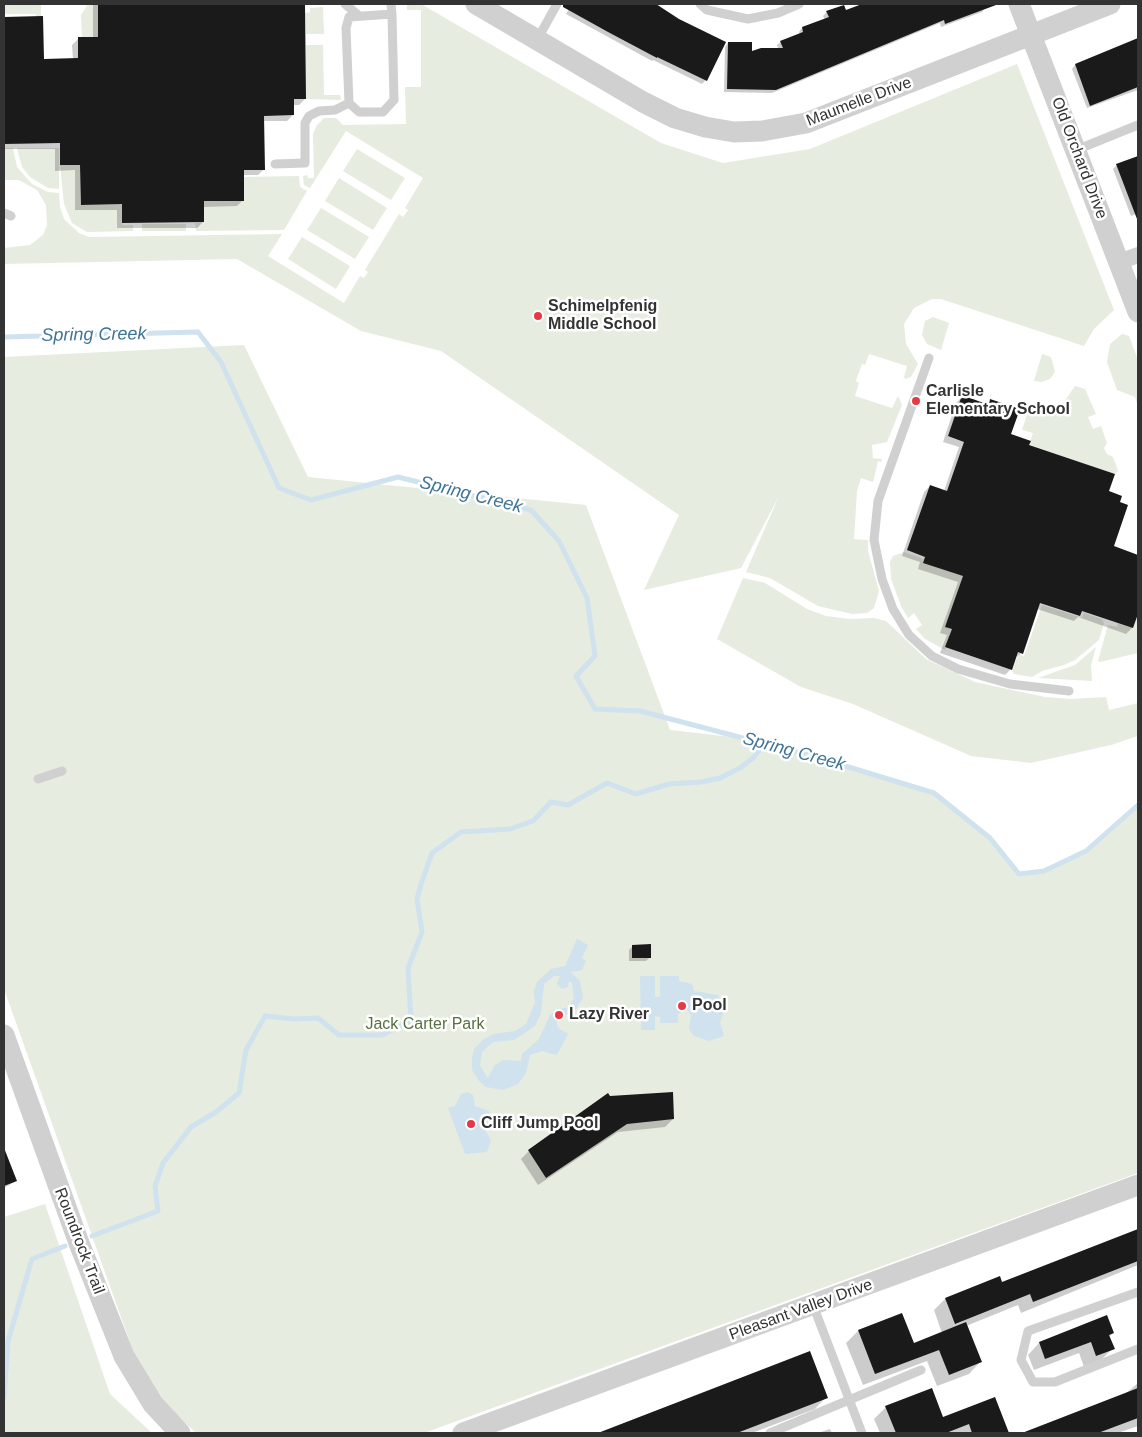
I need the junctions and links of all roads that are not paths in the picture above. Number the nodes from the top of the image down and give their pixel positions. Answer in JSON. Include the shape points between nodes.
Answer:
{"nodes":[{"id":1,"x":345,"y":4,"type":"edge"},
{"id":2,"x":391,"y":4,"type":"edge"},
{"id":3,"x":476,"y":4,"type":"edge"},
{"id":4,"x":557,"y":4,"type":"edge"},
{"id":5,"x":700,"y":4,"type":"edge"},
{"id":6,"x":799,"y":4,"type":"edge"},
{"id":7,"x":1019,"y":4,"type":"edge"},
{"id":8,"x":1110,"y":4,"type":"edge"},
{"id":9,"x":392,"y":14,"type":"junction"},
{"id":10,"x":358,"y":15,"type":"junction"},
{"id":11,"x":1031,"y":34,"type":"junction"},
{"id":12,"x":537,"y":40,"type":"junction"},
{"id":13,"x":349,"y":103,"type":"junction"},
{"id":14,"x":1138,"y":125,"type":"edge"},
{"id":15,"x":1075,"y":150,"type":"junction"},
{"id":16,"x":275,"y":164,"type":"dead end"},
{"id":17,"x":1129,"y":259,"type":"edge"},
{"id":18,"x":1138,"y":312,"type":"edge"},
{"id":19,"x":929,"y":358,"type":"dead end"},
{"id":20,"x":1069,"y":691,"type":"dead end"},
{"id":21,"x":62,"y":772,"type":"dead end"},
{"id":22,"x":38,"y":779,"type":"dead end"},
{"id":23,"x":4,"y":1035,"type":"edge"},
{"id":24,"x":1138,"y":1185,"type":"edge"},
{"id":25,"x":1138,"y":1292,"type":"edge"},
{"id":26,"x":813,"y":1305,"type":"junction"},
{"id":27,"x":1138,"y":1349,"type":"edge"},
{"id":28,"x":921,"y":1370,"type":"dead end"},
{"id":29,"x":849,"y":1399,"type":"junction"},
{"id":30,"x":180,"y":1433,"type":"edge"},
{"id":31,"x":463,"y":1433,"type":"edge"},
{"id":32,"x":770,"y":1433,"type":"edge"},
{"id":33,"x":862,"y":1433,"type":"edge"}],
"edges":[{"from":1,"to":10,"type":"lane"},
{"from":2,"to":9,"type":"lane"},
{"from":3,"to":12,"type":"street","name":"Maumelle Drive"},
{"from":4,"to":12,"type":"lane"},
{"from":5,"to":6,"type":"lane","via":[[707,10],[748,19],[778,13]]},
{"from":7,"to":11,"type":"street","name":"Old Orchard Drive"},
{"from":8,"to":11,"type":"street","name":"Maumelle Drive"},
{"from":9,"to":10,"type":"lane"},
{"from":9,"to":13,"type":"lane","via":[[394,100],[383,112],[359,112]]},
{"from":10,"to":13,"type":"lane","via":[[349,17],[346,28]]},
{"from":11,"to":12,"type":"street","name":"Maumelle Drive","via":[[806,123],[734,132],[675,118]]},
{"from":11,"to":15,"type":"street","name":"Old Orchard Drive"},
{"from":13,"to":16,"type":"lane","via":[[335,110],[319,110],[309,116],[305,123],[305,163]]},
{"from":14,"to":15,"type":"lane"},
{"from":15,"to":17,"type":"street","name":"Old Orchard Drive"},
{"from":17,"to":18,"type":"street","name":"Old Orchard Drive"},
{"from":19,"to":20,"type":"lane","via":[[878,501],[874,540],[882,579],[893,609],[909,635],[932,656],[958,669],[1010,684]]},
{"from":21,"to":22,"type":"lane"},
{"from":23,"to":30,"type":"street","name":"Roundrock Trail","via":[[79,1243],[124,1356],[153,1404]]},
{"from":24,"to":26,"type":"street","name":"Pleasant Valley Drive"},
{"from":25,"to":27,"type":"lane","via":[[1028,1331],[1022,1360],[1033,1382],[1055,1382]]},
{"from":26,"to":29,"type":"lane"},
{"from":26,"to":31,"type":"street","name":"Pleasant Valley Drive"},
{"from":28,"to":29,"type":"lane"},
{"from":29,"to":32,"type":"lane"},
{"from":29,"to":33,"type":"lane"}]}
